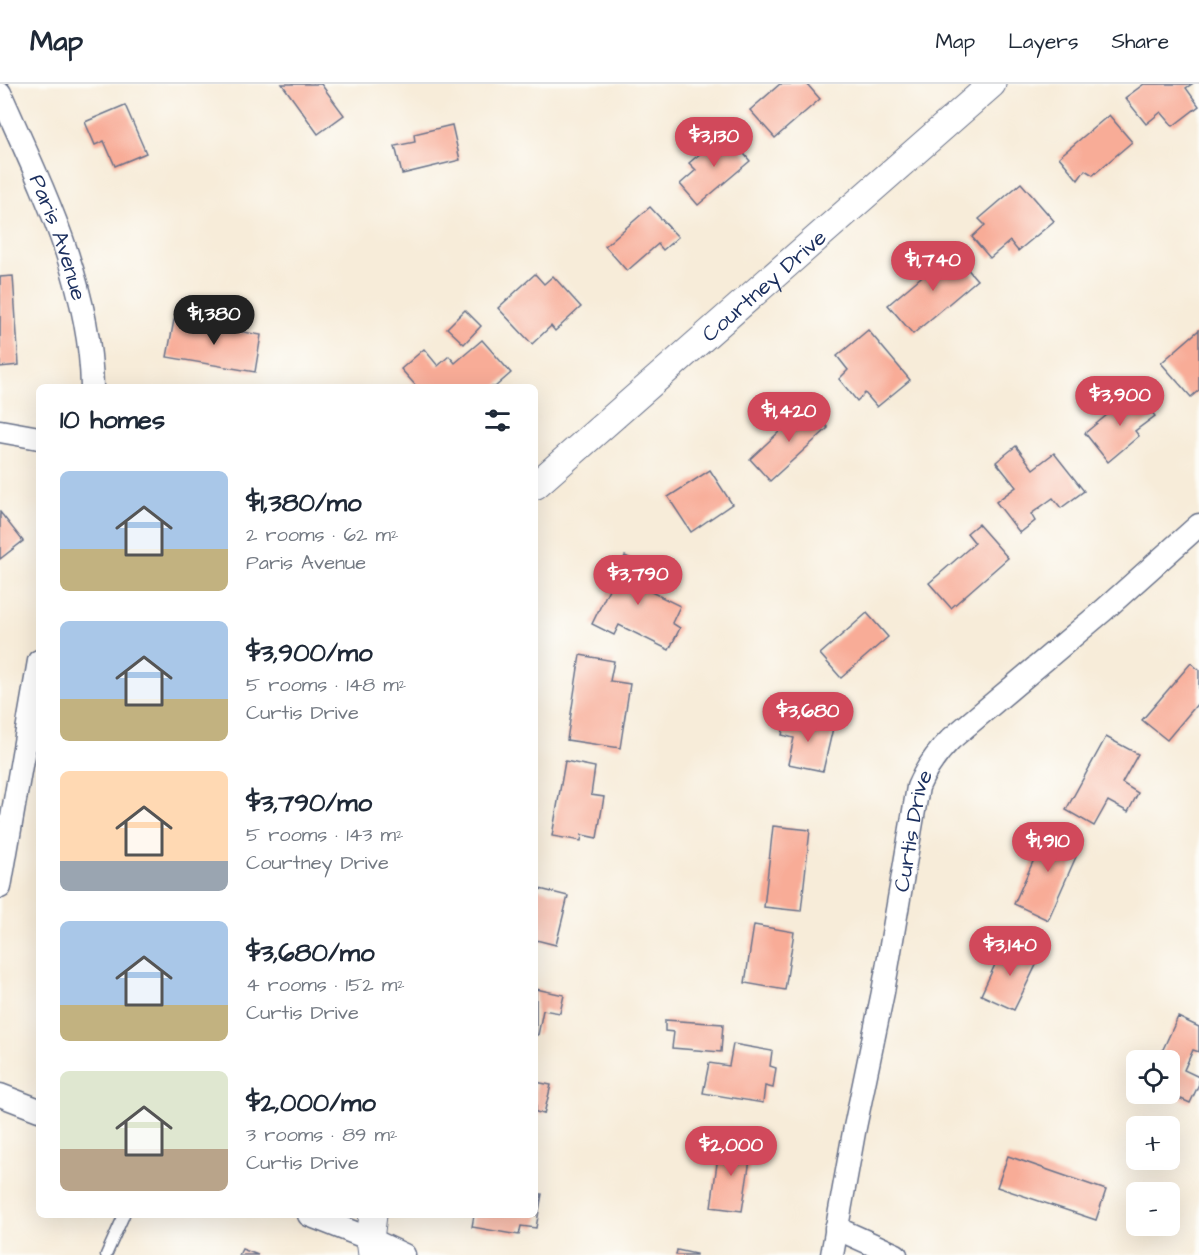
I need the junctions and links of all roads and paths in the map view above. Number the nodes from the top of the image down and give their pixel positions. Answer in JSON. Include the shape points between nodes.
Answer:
{"nodes":[{"id":1,"x":992,"y":84,"type":"edge"},
{"id":2,"x":0,"y":93,"type":"edge"},
{"id":3,"x":92,"y":384,"type":"edge"},
{"id":4,"x":0,"y":430,"type":"edge"},
{"id":5,"x":36,"y":437,"type":"edge"},
{"id":6,"x":538,"y":483,"type":"edge"},
{"id":7,"x":1199,"y":525,"type":"edge"},
{"id":8,"x":36,"y":678,"type":"edge"},
{"id":9,"x":0,"y":887,"type":"edge"},
{"id":10,"x":0,"y":1095,"type":"edge"},
{"id":11,"x":36,"y":1109,"type":"edge"},
{"id":12,"x":123,"y":1218,"type":"edge"},
{"id":13,"x":318,"y":1218,"type":"edge"},
{"id":14,"x":836,"y":1228,"type":"junction"},
{"id":15,"x":372,"y":1236,"type":"edge"},
{"id":16,"x":106,"y":1255,"type":"edge"},
{"id":17,"x":404,"y":1255,"type":"edge"},
{"id":18,"x":832,"y":1255,"type":"edge"},
{"id":19,"x":896,"y":1255,"type":"edge"}],
"edges":[{"from":1,"to":6,"type":"street","name":"Courtney Drive"},
{"from":2,"to":3,"type":"street","name":"Paris Avenue","via":[[75,273],[86,319]]},
{"from":4,"to":5,"type":"street"},
{"from":7,"to":14,"type":"street","name":"Curtis Drive","via":[[951,739],[926,769],[918,787],[883,992]]},
{"from":8,"to":9,"type":"street"},
{"from":10,"to":11,"type":"street"},
{"from":12,"to":16,"type":"lane"},
{"from":13,"to":15,"type":"street"},
{"from":14,"to":18,"type":"street","name":"Curtis Drive"},
{"from":14,"to":19,"type":"street"},
{"from":15,"to":17,"type":"street"}]}
